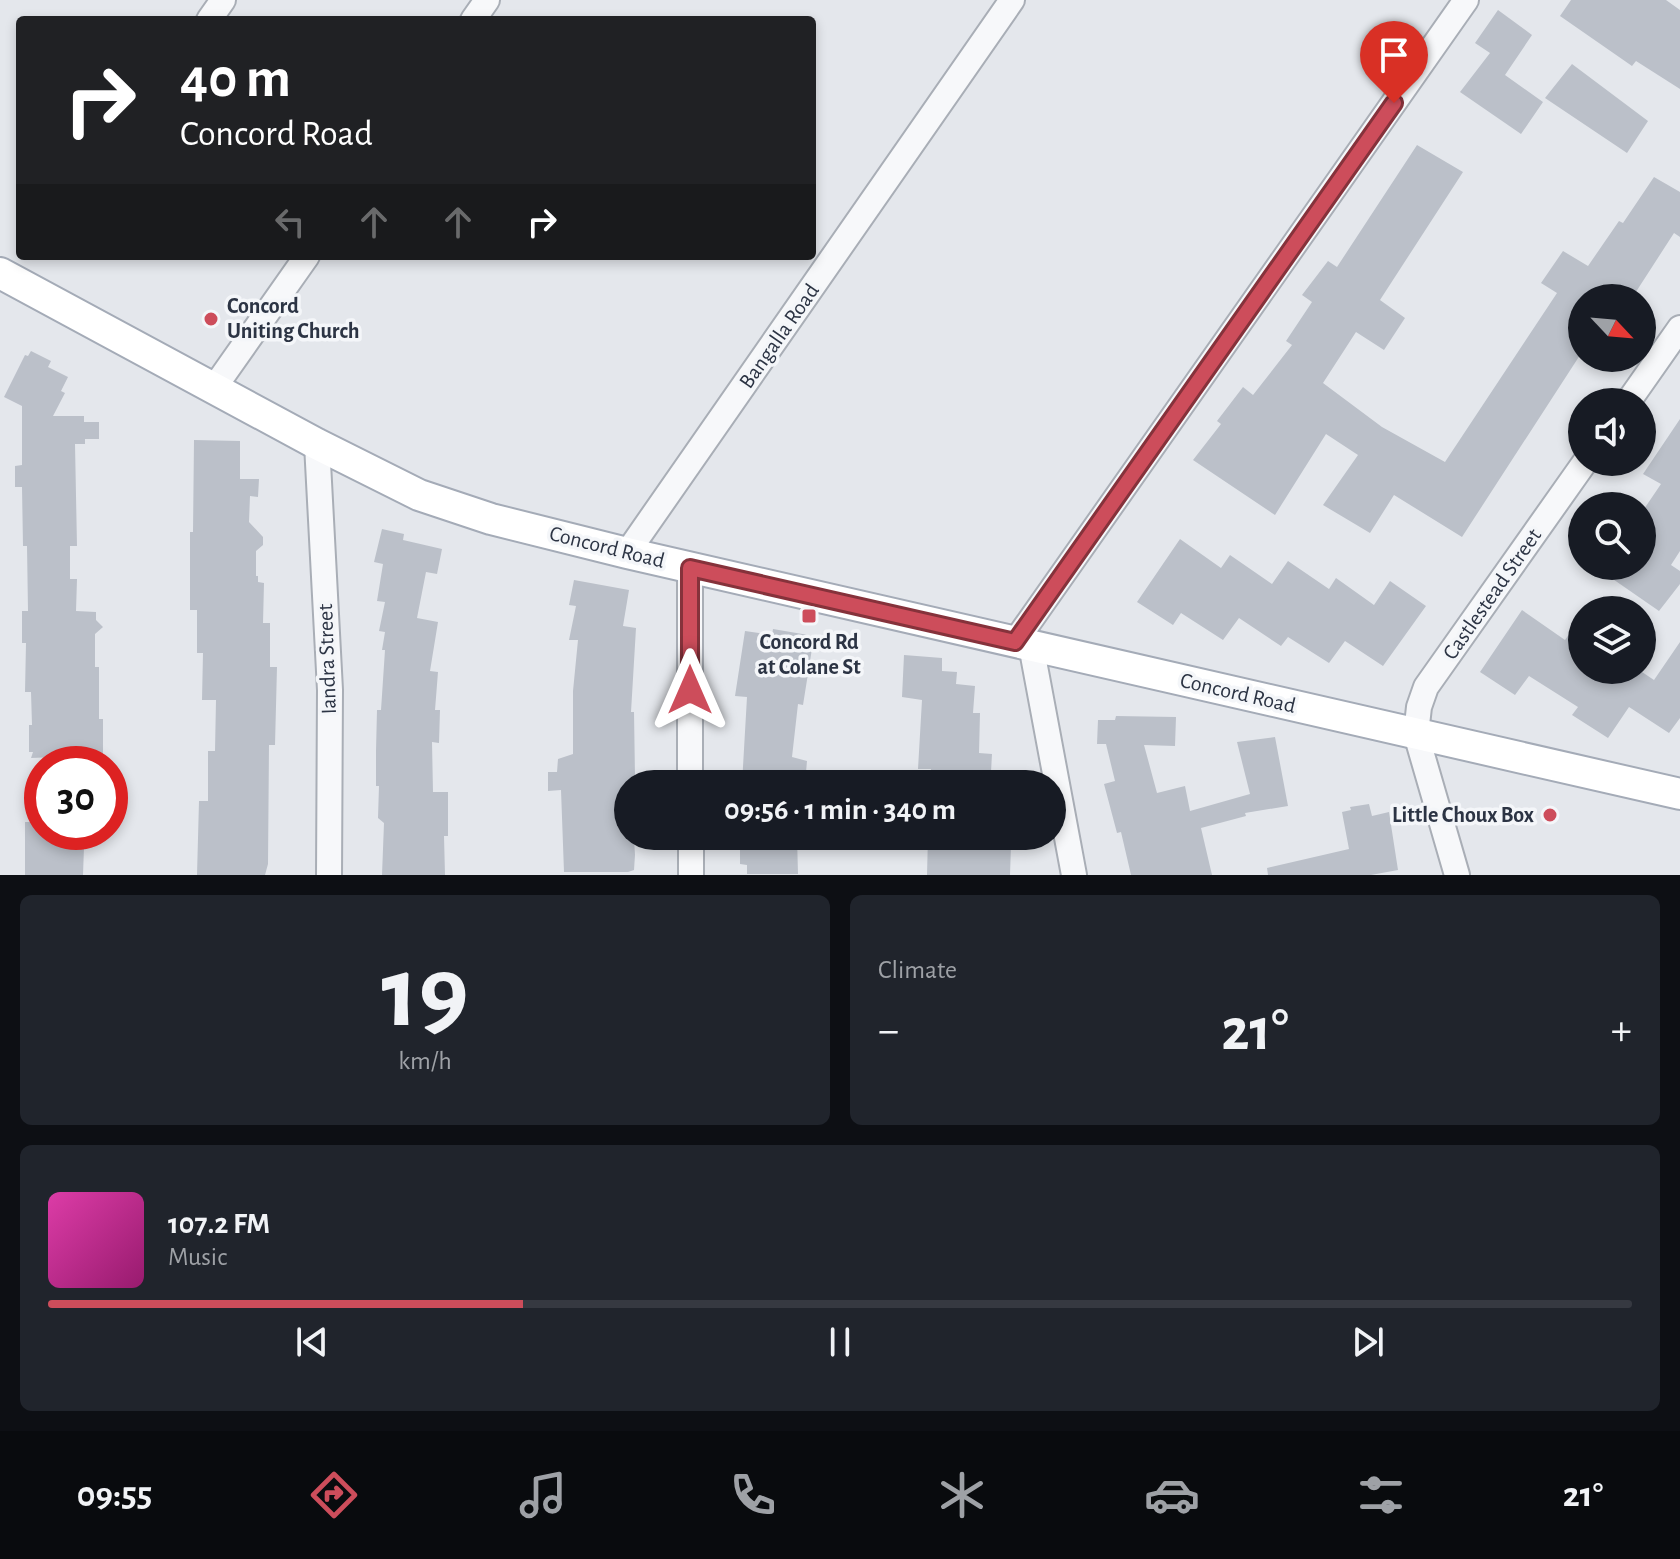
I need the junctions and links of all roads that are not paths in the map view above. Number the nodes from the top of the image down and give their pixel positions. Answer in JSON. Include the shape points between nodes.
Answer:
{"nodes":[{"id":1,"x":1012,"y":0,"type":"edge"},
{"id":2,"x":1466,"y":0,"type":"edge"},
{"id":3,"x":304,"y":260,"type":"edge"},
{"id":4,"x":3,"y":281,"type":"edge"},
{"id":5,"x":1680,"y":328,"type":"edge"},
{"id":6,"x":214,"y":388,"type":"junction"},
{"id":7,"x":1638,"y":388,"type":"edge"},
{"id":8,"x":317,"y":444,"type":"junction"},
{"id":9,"x":1575,"y":476,"type":"edge"},
{"id":10,"x":627,"y":553,"type":"junction"},
{"id":11,"x":690,"y":568,"type":"junction"},
{"id":12,"x":1023,"y":644,"type":"junction"},
{"id":13,"x":1416,"y":734,"type":"junction"},
{"id":14,"x":690,"y":770,"type":"edge"},
{"id":15,"x":1680,"y":794,"type":"edge"},
{"id":16,"x":691,"y":850,"type":"edge"},
{"id":17,"x":329,"y":875,"type":"edge"},
{"id":18,"x":691,"y":875,"type":"edge"},
{"id":19,"x":1074,"y":875,"type":"edge"},
{"id":20,"x":1457,"y":875,"type":"edge"}],
"edges":[{"from":1,"to":10,"type":"street","name":"Bangalla Road"},
{"from":2,"to":12,"type":"street"},
{"from":3,"to":6,"type":"street"},
{"from":4,"to":6,"type":"main road","name":"Concord Road"},
{"from":5,"to":7,"type":"street"},
{"from":6,"to":8,"type":"main road","name":"Concord Road"},
{"from":8,"to":10,"type":"main road","name":"Concord Road","via":[[454,508]]},
{"from":8,"to":17,"type":"street","name":"Iandra Street","via":[[330,690]]},
{"from":9,"to":13,"type":"street","name":"Castlestead Street","via":[[1426,687]]},
{"from":10,"to":11,"type":"main road","name":"Concord Road"},
{"from":11,"to":12,"type":"main road","name":"Concord Road"},
{"from":11,"to":14,"type":"street"},
{"from":12,"to":13,"type":"main road","name":"Concord Road"},
{"from":12,"to":19,"type":"street"},
{"from":13,"to":15,"type":"main road","name":"Concord Road"},
{"from":13,"to":20,"type":"street"},
{"from":16,"to":18,"type":"street"}]}
